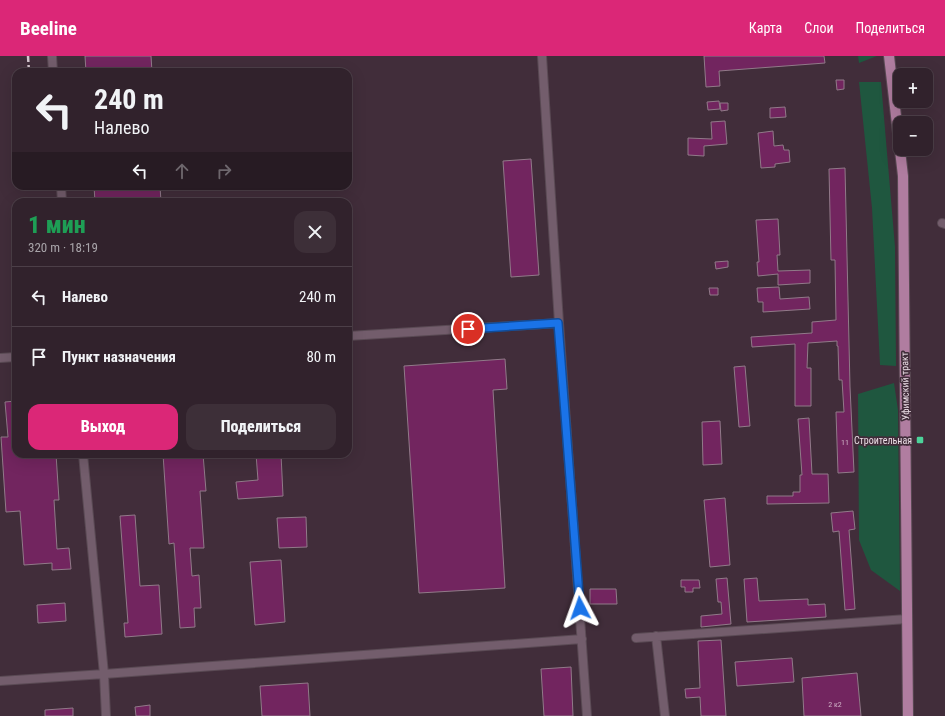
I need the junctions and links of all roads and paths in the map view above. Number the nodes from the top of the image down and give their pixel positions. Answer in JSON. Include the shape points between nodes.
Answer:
{"nodes":[{"id":1,"x":52,"y":56,"type":"edge"},
{"id":2,"x":542,"y":56,"type":"edge"},
{"id":3,"x":889,"y":56,"type":"edge"},
{"id":4,"x":53,"y":68,"type":"edge"},
{"id":5,"x":558,"y":323,"type":"junction"},
{"id":6,"x":352,"y":336,"type":"edge"},
{"id":7,"x":12,"y":357,"type":"edge"},
{"id":8,"x":0,"y":358,"type":"edge"},
{"id":9,"x":83,"y":458,"type":"edge"},
{"id":10,"x":907,"y":619,"type":"junction"},
{"id":11,"x":656,"y":636,"type":"junction"},
{"id":12,"x":636,"y":638,"type":"dead end"},
{"id":13,"x":582,"y":639,"type":"junction"},
{"id":14,"x":104,"y":674,"type":"junction"},
{"id":15,"x":0,"y":680,"type":"edge"},
{"id":16,"x":106,"y":716,"type":"edge"},
{"id":17,"x":587,"y":716,"type":"edge"},
{"id":18,"x":665,"y":716,"type":"edge"},
{"id":19,"x":908,"y":716,"type":"edge"}],
"edges":[{"from":1,"to":4,"type":"lane"},
{"from":2,"to":5,"type":"lane"},
{"from":3,"to":10,"type":"main road","name":"Уфимский тракт","via":[[903,176]]},
{"from":5,"to":6,"type":"lane"},
{"from":5,"to":13,"type":"lane"},
{"from":7,"to":8,"type":"lane"},
{"from":9,"to":14,"type":"lane"},
{"from":10,"to":11,"type":"lane"},
{"from":10,"to":19,"type":"main road","name":"Уфимский тракт"},
{"from":11,"to":12,"type":"lane"},
{"from":11,"to":18,"type":"lane"},
{"from":13,"to":14,"type":"lane"},
{"from":13,"to":17,"type":"lane"},
{"from":14,"to":15,"type":"lane"},
{"from":14,"to":16,"type":"lane"}]}
